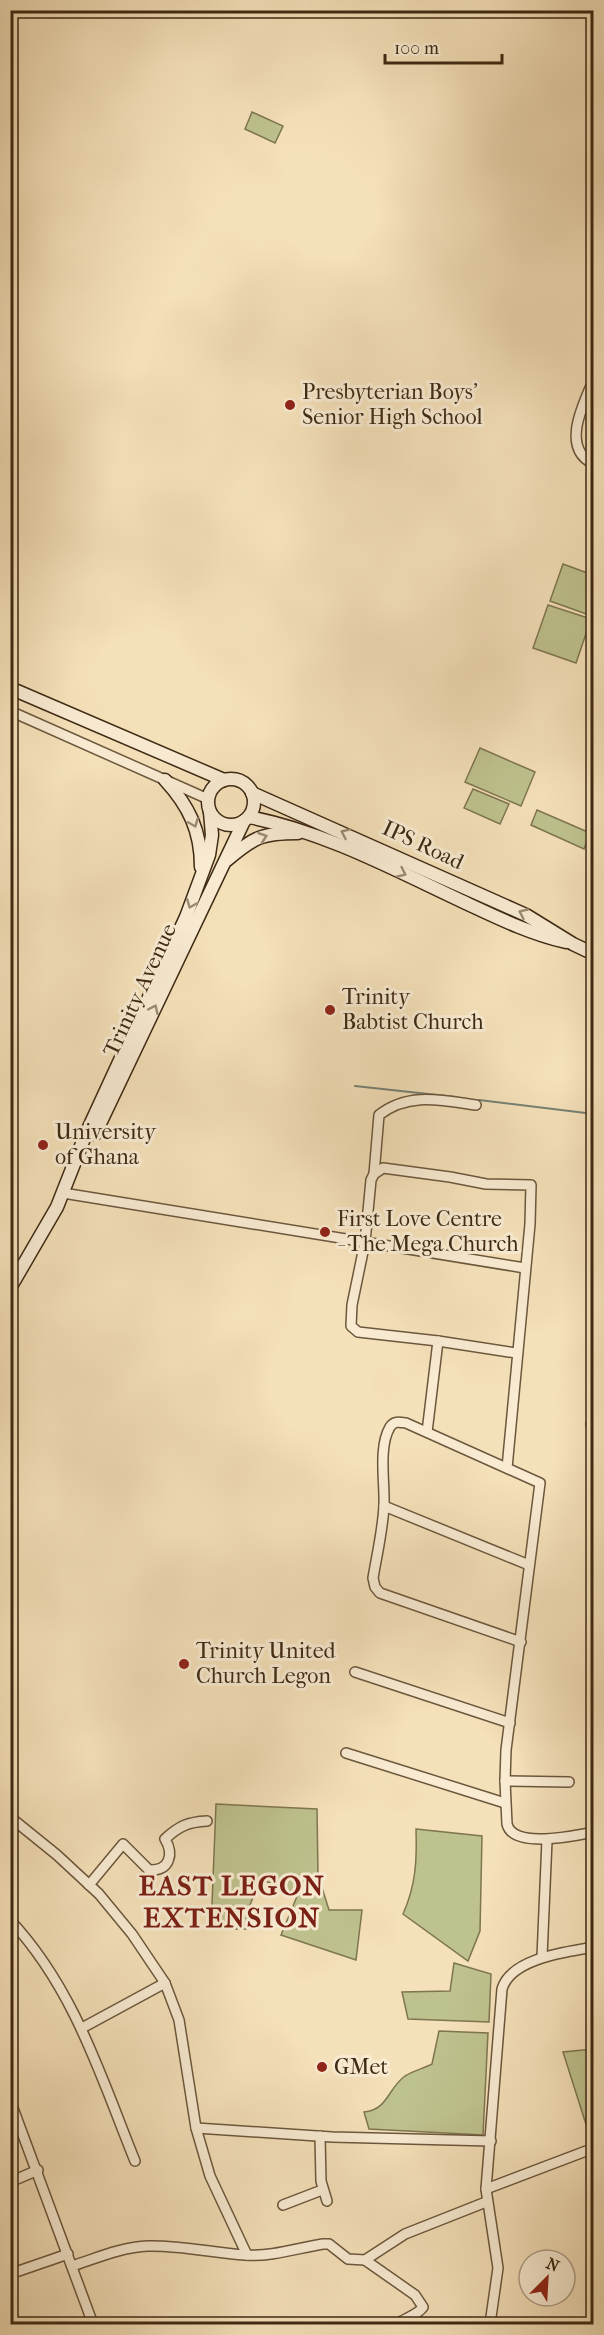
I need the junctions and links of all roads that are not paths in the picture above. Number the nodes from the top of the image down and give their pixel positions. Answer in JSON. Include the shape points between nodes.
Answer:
{"nodes":[{"id":1,"x":594,"y":379,"type":"edge"},
{"id":2,"x":594,"y":464,"type":"edge"},
{"id":3,"x":10,"y":688,"type":"edge"},
{"id":4,"x":10,"y":711,"type":"edge"},
{"id":5,"x":165,"y":780,"type":"junction"},
{"id":6,"x":224,"y":780,"type":"junction"},
{"id":7,"x":252,"y":793,"type":"junction"},
{"id":8,"x":209,"y":806,"type":"junction"},
{"id":9,"x":246,"y":819,"type":"junction"},
{"id":10,"x":310,"y":833,"type":"junction"},
{"id":11,"x":224,"y":863,"type":"junction"},
{"id":12,"x":203,"y":874,"type":"junction"},
{"id":13,"x":573,"y":944,"type":"junction"},
{"id":14,"x":594,"y":954,"type":"edge"},
{"id":15,"x":476,"y":1106,"type":"dead end"},
{"id":16,"x":70,"y":1173,"type":"junction"},
{"id":17,"x":374,"y":1174,"type":"junction"},
{"id":18,"x":63,"y":1193,"type":"junction"},
{"id":19,"x":365,"y":1242,"type":"junction"},
{"id":20,"x":525,"y":1268,"type":"junction"},
{"id":21,"x":10,"y":1288,"type":"edge"},
{"id":22,"x":438,"y":1341,"type":"junction"},
{"id":23,"x":516,"y":1353,"type":"junction"},
{"id":24,"x":594,"y":1415,"type":"edge"},
{"id":25,"x":427,"y":1432,"type":"junction"},
{"id":26,"x":594,"y":1437,"type":"edge"},
{"id":27,"x":507,"y":1468,"type":"junction"},
{"id":28,"x":384,"y":1506,"type":"junction"},
{"id":29,"x":530,"y":1565,"type":"junction"},
{"id":30,"x":521,"y":1642,"type":"junction"},
{"id":31,"x":355,"y":1672,"type":"dead end"},
{"id":32,"x":510,"y":1723,"type":"junction"},
{"id":33,"x":346,"y":1753,"type":"dead end"},
{"id":34,"x":505,"y":1781,"type":"junction"},
{"id":35,"x":569,"y":1782,"type":"dead end"},
{"id":36,"x":505,"y":1803,"type":"junction"},
{"id":37,"x":10,"y":1817,"type":"edge"},
{"id":38,"x":207,"y":1821,"type":"dead end"},
{"id":39,"x":594,"y":1832,"type":"edge"},
{"id":40,"x":547,"y":1840,"type":"junction"},
{"id":41,"x":89,"y":1885,"type":"junction"},
{"id":42,"x":10,"y":1920,"type":"edge"},
{"id":43,"x":594,"y":1947,"type":"edge"},
{"id":44,"x":542,"y":1957,"type":"junction"},
{"id":45,"x":165,"y":1983,"type":"junction"},
{"id":46,"x":82,"y":2028,"type":"junction"},
{"id":47,"x":10,"y":2100,"type":"edge"},
{"id":48,"x":196,"y":2128,"type":"junction"},
{"id":49,"x":320,"y":2136,"type":"junction"},
{"id":50,"x":491,"y":2141,"type":"junction"},
{"id":51,"x":591,"y":2149,"type":"edge"},
{"id":52,"x":135,"y":2161,"type":"dead end"},
{"id":53,"x":594,"y":2163,"type":"edge"},
{"id":54,"x":38,"y":2170,"type":"junction"},
{"id":55,"x":10,"y":2182,"type":"edge"},
{"id":56,"x":486,"y":2189,"type":"junction"},
{"id":57,"x":322,"y":2190,"type":"junction"},
{"id":58,"x":327,"y":2201,"type":"dead end"},
{"id":59,"x":486,"y":2202,"type":"junction"},
{"id":60,"x":283,"y":2205,"type":"dead end"},
{"id":61,"x":68,"y":2254,"type":"junction"},
{"id":62,"x":247,"y":2255,"type":"junction"},
{"id":63,"x":365,"y":2260,"type":"junction"},
{"id":64,"x":72,"y":2266,"type":"junction"},
{"id":65,"x":10,"y":2274,"type":"edge"},
{"id":66,"x":93,"y":2325,"type":"edge"},
{"id":67,"x":397,"y":2325,"type":"edge"},
{"id":68,"x":490,"y":2325,"type":"edge"}],
"edges":[{"from":1,"to":2,"type":"street","via":[[574,435],[584,460]]},
{"from":3,"to":6,"type":"street"},
{"from":4,"to":5,"type":"street"},
{"from":5,"to":8,"type":"street"},
{"from":5,"to":12,"type":"street","one_way":true,"via":[[195,824]]},
{"from":6,"to":7,"type":"street","via":[[237,780]]},
{"from":6,"to":8,"type":"street","via":[[213,787]]},
{"from":7,"to":9,"type":"street","via":[[254,805]]},
{"from":13,"to":7,"type":"street","name":"IPS Road","one_way":true,"via":[[526,915]]},
{"from":8,"to":9,"type":"street","via":[[219,822],[232,825]]},
{"from":8,"to":12,"type":"street","name":"Trinity Avenue","via":[[211,842]]},
{"from":9,"to":10,"type":"street","name":"IPS Road","via":[[281,823]]},
{"from":9,"to":11,"type":"street","name":"Trinity Avenue"},
{"from":11,"to":10,"type":"street","one_way":true,"via":[[260,836]]},
{"from":10,"to":13,"type":"street","name":"IPS Road","one_way":true,"via":[[542,937]]},
{"from":16,"to":11,"type":"street","name":"Trinity Avenue","one_way":true,"via":[[87,1150]]},
{"from":12,"to":16,"type":"street","name":"Trinity Avenue","one_way":true},
{"from":13,"to":14,"type":"street","name":"IPS Road"},
{"from":15,"to":17,"type":"street","via":[[416,1098],[392,1105],[380,1115]]},
{"from":16,"to":18,"type":"street","name":"Trinity Avenue"},
{"from":17,"to":19,"type":"street"},
{"from":17,"to":20,"type":"street","via":[[383,1168],[486,1184],[531,1185]]},
{"from":18,"to":19,"type":"street"},
{"from":18,"to":21,"type":"street","name":"Trinity Avenue"},
{"from":19,"to":20,"type":"street"},
{"from":19,"to":22,"type":"street","via":[[351,1326],[358,1332]]},
{"from":20,"to":23,"type":"street"},
{"from":22,"to":23,"type":"street"},
{"from":22,"to":25,"type":"street"},
{"from":23,"to":27,"type":"street"},
{"from":24,"to":26,"type":"street"},
{"from":25,"to":27,"type":"street"},
{"from":25,"to":28,"type":"street","via":[[406,1422],[391,1425],[383,1464]]},
{"from":27,"to":29,"type":"street","via":[[540,1483]]},
{"from":28,"to":29,"type":"street"},
{"from":28,"to":30,"type":"street","via":[[373,1578],[380,1593]]},
{"from":29,"to":30,"type":"street"},
{"from":30,"to":32,"type":"street"},
{"from":31,"to":32,"type":"street"},
{"from":32,"to":34,"type":"street"},
{"from":33,"to":36,"type":"street"},
{"from":34,"to":35,"type":"street"},
{"from":34,"to":36,"type":"street"},
{"from":36,"to":40,"type":"street","via":[[508,1830]]},
{"from":37,"to":41,"type":"street"},
{"from":38,"to":41,"type":"street","via":[[180,1825],[165,1839],[170,1856],[156,1870],[149,1870],[123,1844]]},
{"from":39,"to":40,"type":"street"},
{"from":40,"to":44,"type":"street"},
{"from":41,"to":45,"type":"street","via":[[132,1934]]},
{"from":42,"to":46,"type":"street","via":[[47,1965]]},
{"from":43,"to":44,"type":"street"},
{"from":44,"to":50,"type":"street","via":[[510,1975],[502,1989]]},
{"from":45,"to":46,"type":"street"},
{"from":45,"to":48,"type":"street","via":[[179,2020]]},
{"from":46,"to":52,"type":"street"},
{"from":47,"to":54,"type":"street"},
{"from":48,"to":49,"type":"street"},
{"from":48,"to":62,"type":"street","via":[[210,2176]]},
{"from":49,"to":50,"type":"street"},
{"from":49,"to":57,"type":"street"},
{"from":50,"to":56,"type":"street"},
{"from":51,"to":53,"type":"street"},
{"from":51,"to":56,"type":"street"},
{"from":54,"to":55,"type":"street"},
{"from":54,"to":61,"type":"street"},
{"from":56,"to":59,"type":"street"},
{"from":57,"to":58,"type":"street"},
{"from":57,"to":60,"type":"street"},
{"from":59,"to":63,"type":"street","via":[[405,2234]]},
{"from":59,"to":68,"type":"street","via":[[498,2268]]},
{"from":61,"to":64,"type":"street"},
{"from":61,"to":65,"type":"street"},
{"from":62,"to":63,"type":"street","via":[[329,2244],[348,2259]]},
{"from":62,"to":64,"type":"street","via":[[146,2246]]},
{"from":63,"to":67,"type":"street","via":[[415,2295],[423,2307]]},
{"from":64,"to":66,"type":"street"}]}
